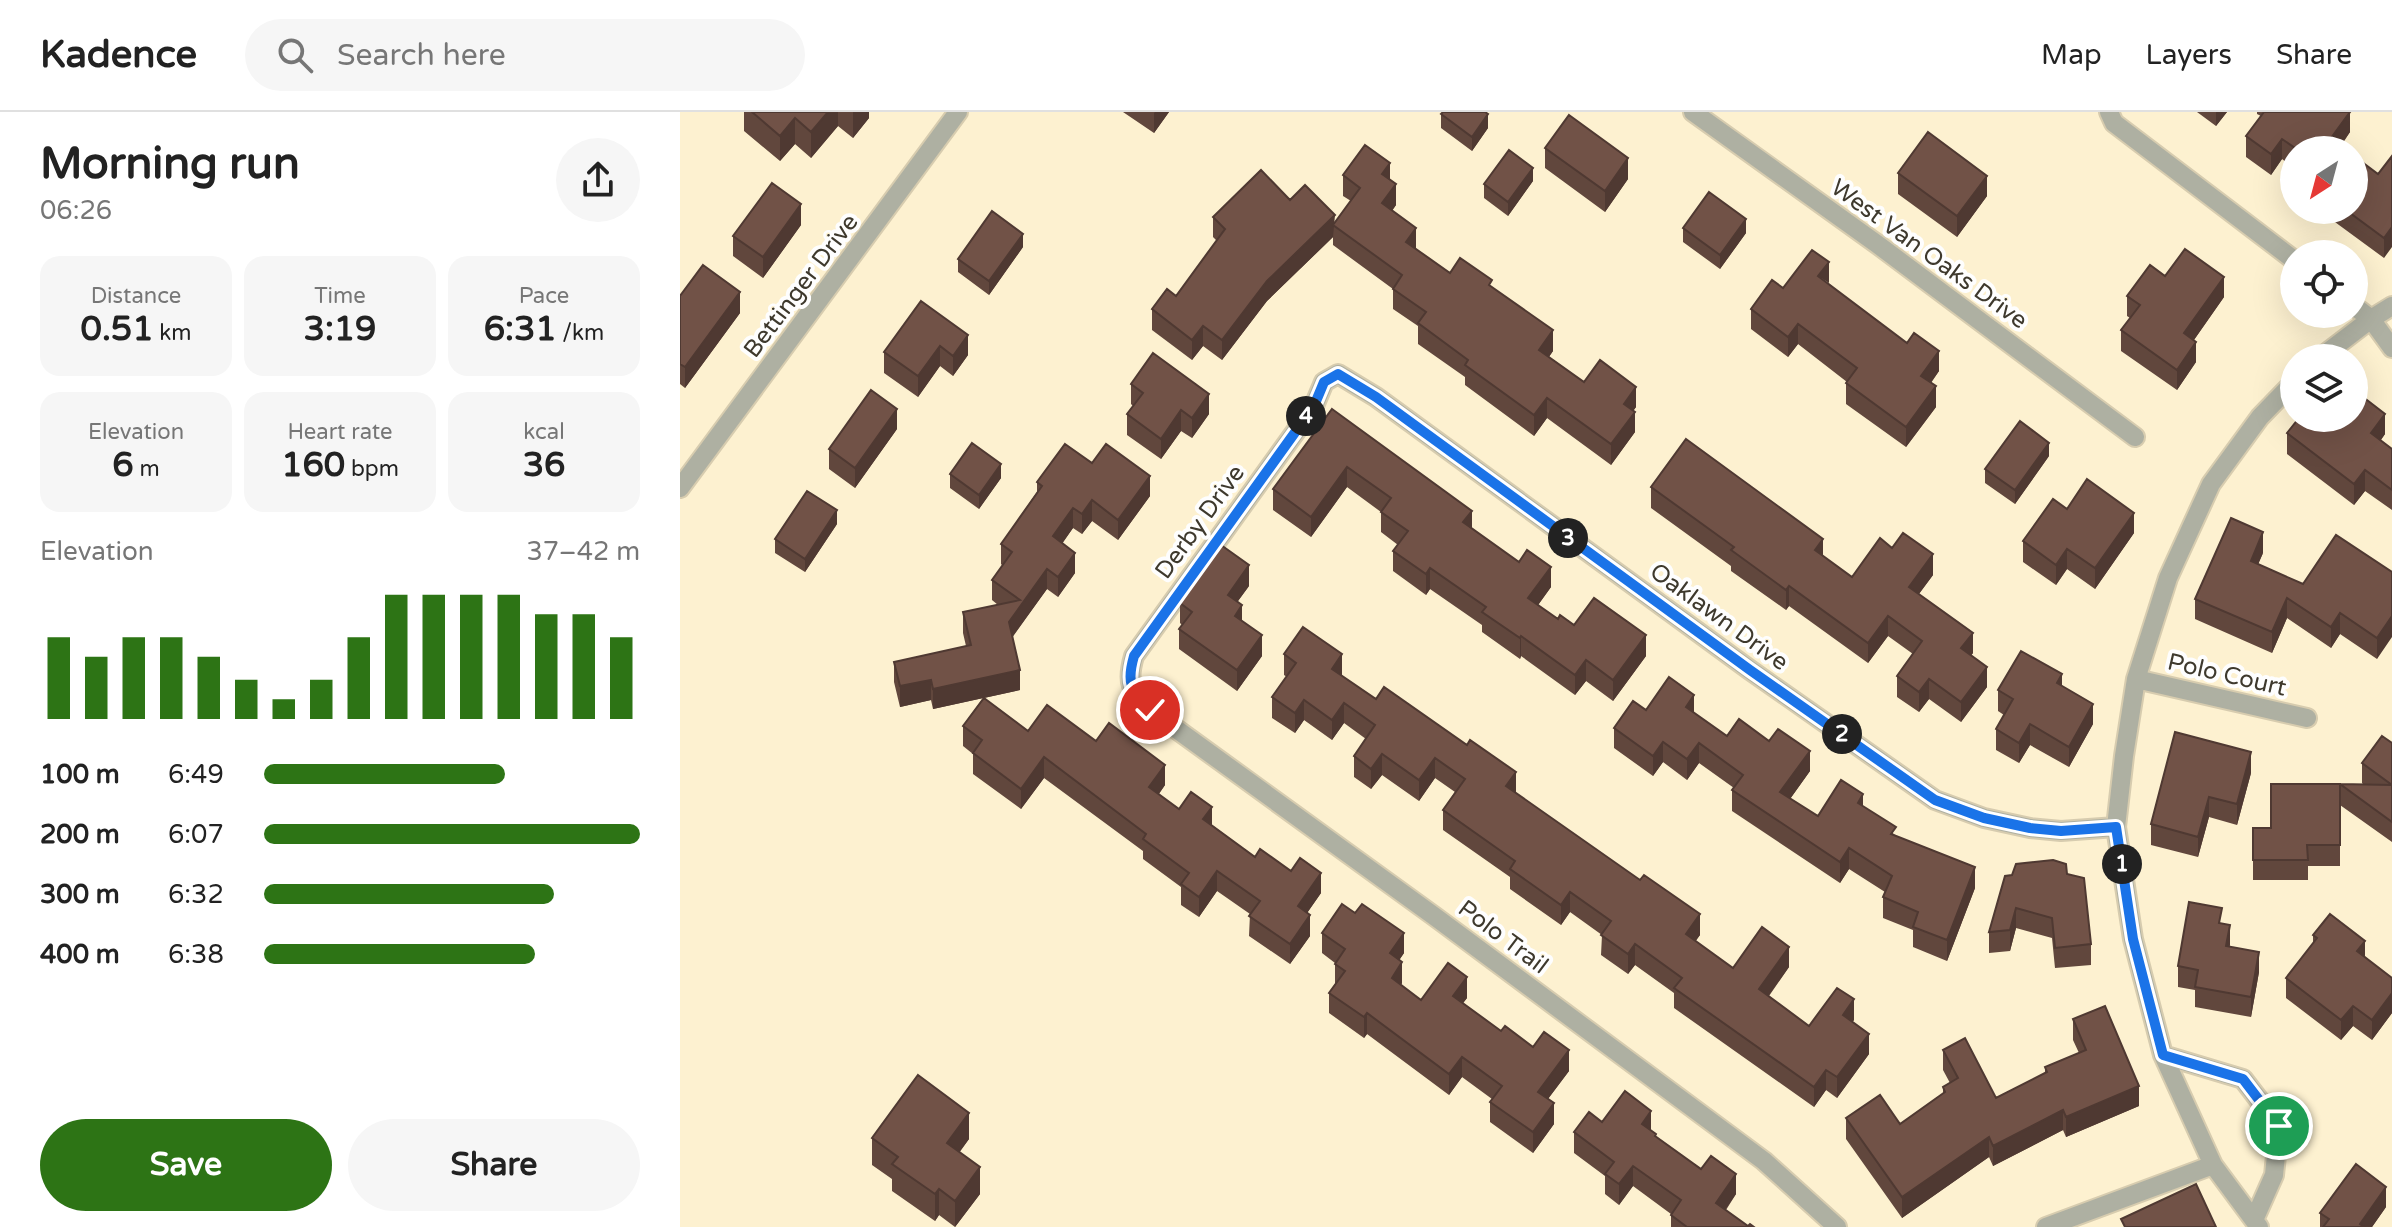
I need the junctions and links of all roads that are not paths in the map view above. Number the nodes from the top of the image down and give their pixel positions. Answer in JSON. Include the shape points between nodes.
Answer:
{"nodes":[{"id":1,"x":958,"y":112,"type":"edge"},
{"id":2,"x":1693,"y":112,"type":"edge"},
{"id":3,"x":2109,"y":112,"type":"edge"},
{"id":4,"x":2280,"y":249,"type":"edge"},
{"id":5,"x":2392,"y":306,"type":"edge"},
{"id":6,"x":2368,"y":317,"type":"edge"},
{"id":7,"x":2371,"y":319,"type":"junction"},
{"id":8,"x":2338,"y":344,"type":"edge"},
{"id":9,"x":2392,"y":348,"type":"edge"},
{"id":10,"x":1324,"y":382,"type":"joint"},
{"id":11,"x":2280,"y":396,"type":"edge"},
{"id":12,"x":2135,"y":437,"type":"dead end"},
{"id":13,"x":680,"y":488,"type":"edge"},
{"id":14,"x":2136,"y":679,"type":"junction"},
{"id":15,"x":1135,"y":693,"type":"joint"},
{"id":16,"x":2307,"y":718,"type":"dead end"},
{"id":17,"x":2116,"y":827,"type":"junction"},
{"id":18,"x":2163,"y":1055,"type":"junction"},
{"id":19,"x":2213,"y":1165,"type":"junction"},
{"id":20,"x":2256,"y":1224,"type":"edge"},
{"id":21,"x":1837,"y":1227,"type":"edge"},
{"id":22,"x":2046,"y":1227,"type":"edge"}],
"edges":[{"from":1,"to":13,"type":"street","name":"Bettinger Drive"},
{"from":2,"to":12,"type":"street","name":"West Van Oaks Drive"},
{"from":3,"to":4,"type":"street","via":[[2114,123]]},
{"from":5,"to":7,"type":"street"},
{"from":6,"to":7,"type":"street"},
{"from":7,"to":8,"type":"street"},
{"from":7,"to":9,"type":"street"},
{"from":10,"to":15,"type":"street","name":"Derby Drive","via":[[1314,406],[1134,656],[1128,675]]},
{"from":10,"to":17,"type":"street","name":"Oaklawn Drive","via":[[1338,374],[1376,397],[1935,800],[2030,828]]},
{"from":11,"to":14,"type":"street","via":[[2211,484],[2168,578]]},
{"from":14,"to":16,"type":"street","name":"Polo Court"},
{"from":14,"to":17,"type":"street"},
{"from":15,"to":21,"type":"street","name":"Polo Trail","via":[[1150,710],[1764,1161]]},
{"from":17,"to":18,"type":"street","via":[[2133,939]]},
{"from":18,"to":19,"type":"street"},
{"from":18,"to":20,"type":"street","via":[[2243,1079],[2279,1126],[2274,1175]]},
{"from":19,"to":20,"type":"street"},
{"from":19,"to":22,"type":"street"}]}
